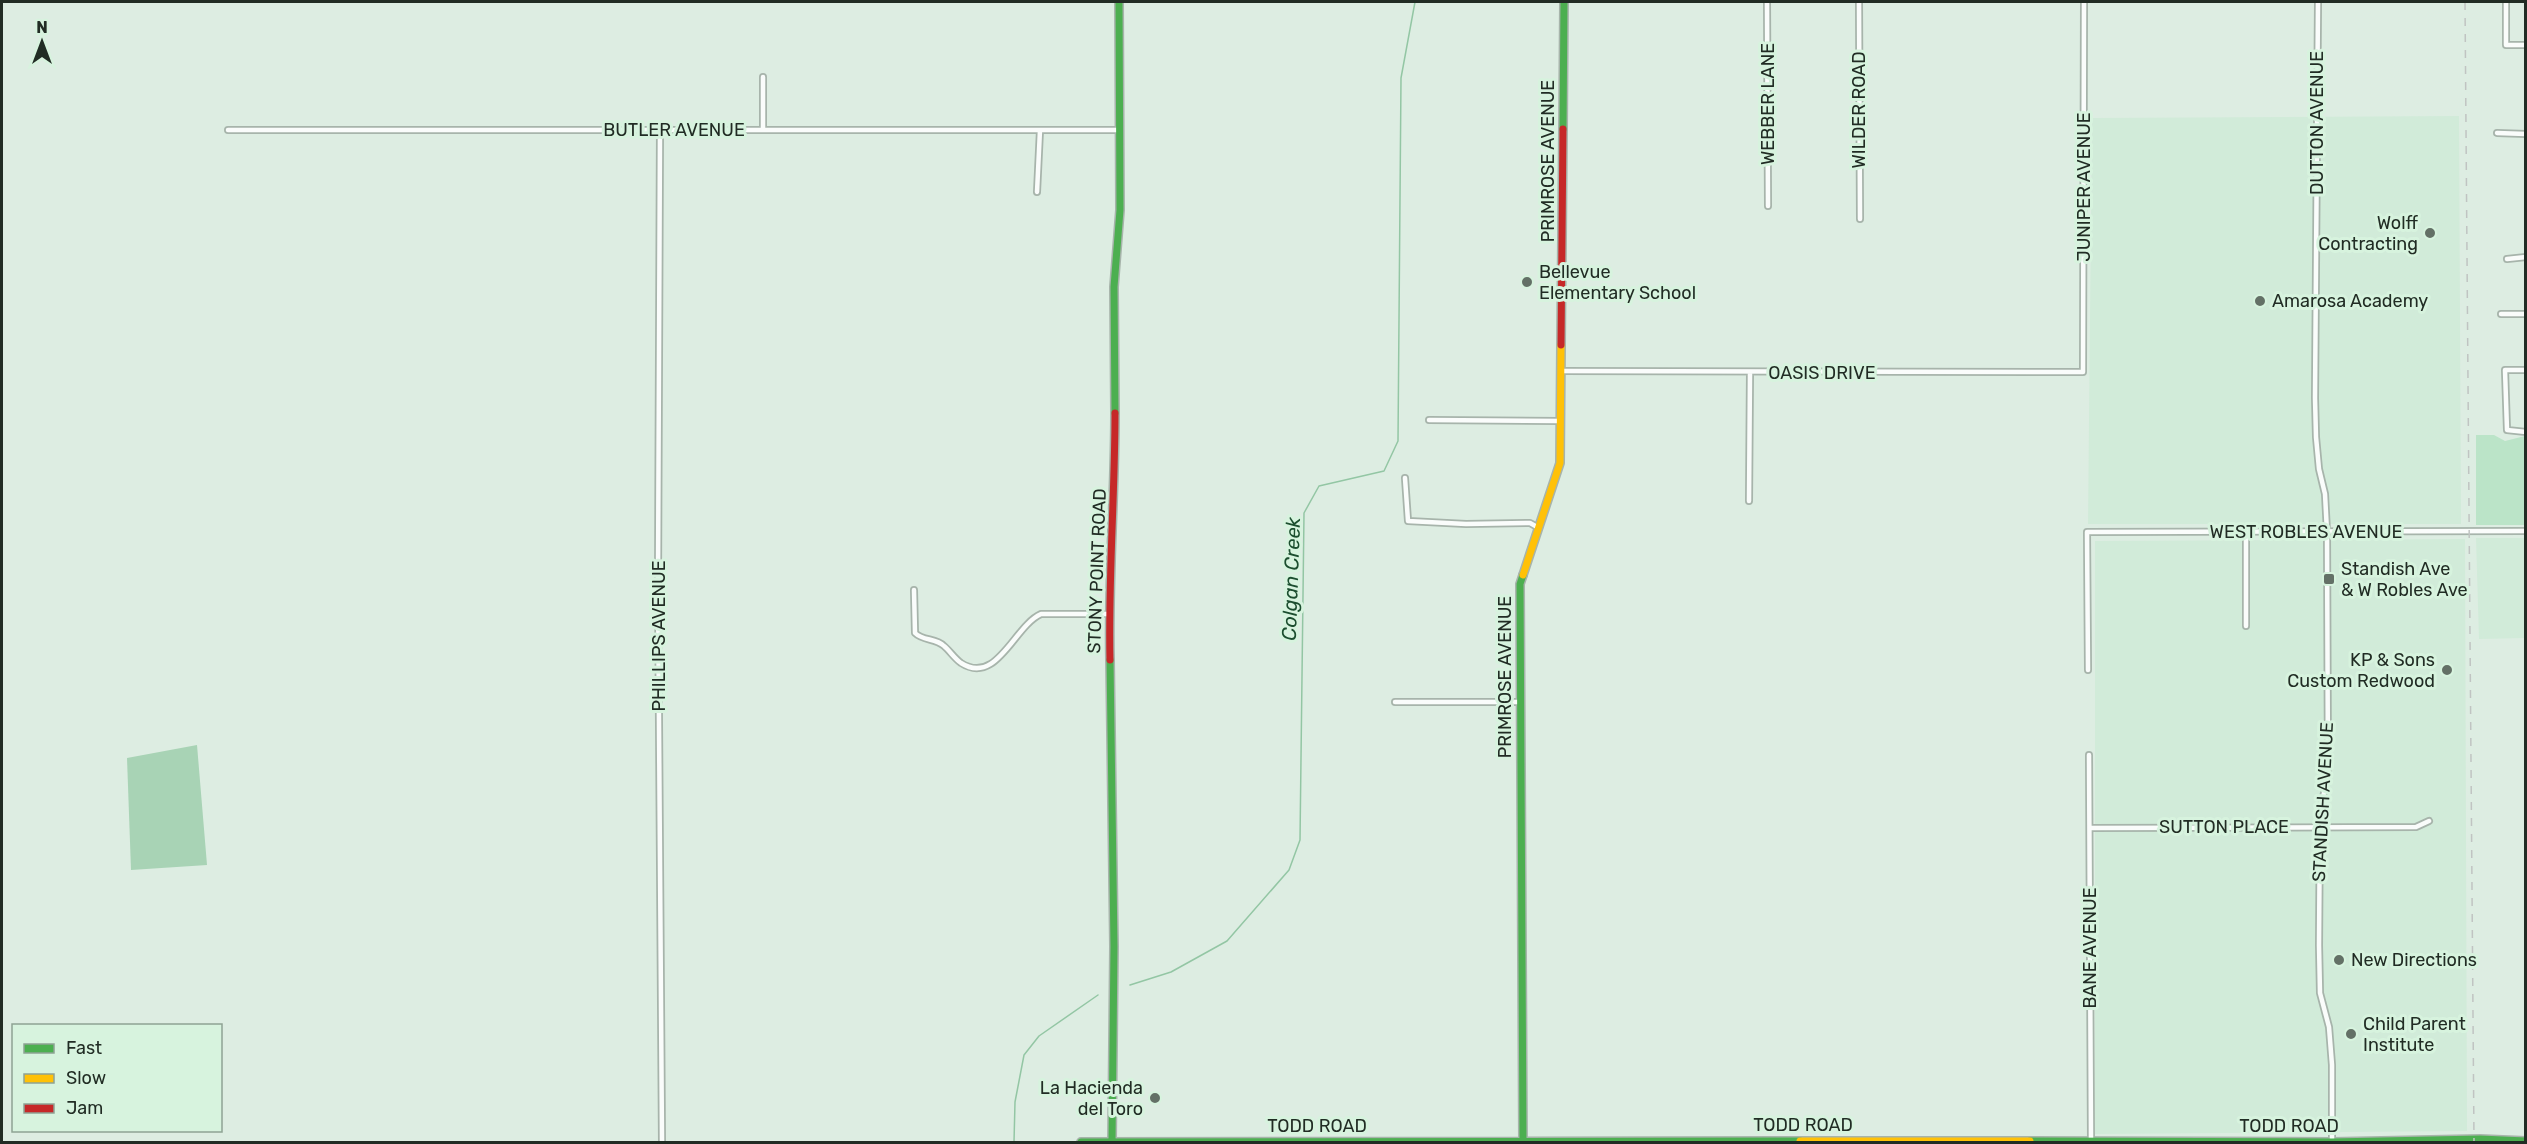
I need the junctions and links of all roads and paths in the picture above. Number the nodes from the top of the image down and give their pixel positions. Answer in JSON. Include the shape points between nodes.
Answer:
{"nodes":[{"id":1,"x":1119,"y":2,"type":"edge"},
{"id":2,"x":1564,"y":2,"type":"edge"},
{"id":3,"x":1767,"y":2,"type":"edge"},
{"id":4,"x":1859,"y":2,"type":"edge"},
{"id":5,"x":2084,"y":2,"type":"edge"},
{"id":6,"x":2318,"y":2,"type":"edge"},
{"id":7,"x":2506,"y":2,"type":"edge"},
{"id":8,"x":2526,"y":45,"type":"edge"},
{"id":9,"x":763,"y":78,"type":"dead end"},
{"id":10,"x":228,"y":130,"type":"dead end"},
{"id":11,"x":660,"y":130,"type":"junction"},
{"id":12,"x":763,"y":130,"type":"junction"},
{"id":13,"x":1040,"y":130,"type":"junction"},
{"id":14,"x":1119,"y":130,"type":"junction"},
{"id":15,"x":2497,"y":134,"type":"dead end"},
{"id":16,"x":2526,"y":134,"type":"edge"},
{"id":17,"x":1037,"y":192,"type":"dead end"},
{"id":18,"x":1768,"y":206,"type":"dead end"},
{"id":19,"x":1860,"y":219,"type":"dead end"},
{"id":20,"x":2526,"y":257,"type":"edge"},
{"id":21,"x":2507,"y":259,"type":"dead end"},
{"id":22,"x":2501,"y":314,"type":"dead end"},
{"id":23,"x":2526,"y":314,"type":"edge"},
{"id":24,"x":2526,"y":370,"type":"edge"},
{"id":25,"x":1561,"y":371,"type":"junction"},
{"id":26,"x":2083,"y":372,"type":"joint"},
{"id":27,"x":1750,"y":373,"type":"junction"},
{"id":28,"x":1429,"y":420,"type":"dead end"},
{"id":29,"x":1560,"y":421,"type":"junction"},
{"id":30,"x":2526,"y":432,"type":"edge"},
{"id":31,"x":1406,"y":478,"type":"dead end"},
{"id":32,"x":1749,"y":501,"type":"dead end"},
{"id":33,"x":1539,"y":528,"type":"junction"},
{"id":34,"x":2526,"y":531,"type":"edge"},
{"id":35,"x":2246,"y":532,"type":"junction"},
{"id":36,"x":2327,"y":532,"type":"junction"},
{"id":37,"x":914,"y":590,"type":"dead end"},
{"id":38,"x":1109,"y":614,"type":"junction"},
{"id":39,"x":2246,"y":626,"type":"dead end"},
{"id":40,"x":2088,"y":670,"type":"dead end"},
{"id":41,"x":1395,"y":702,"type":"dead end"},
{"id":42,"x":1520,"y":702,"type":"junction"},
{"id":43,"x":2089,"y":755,"type":"dead end"},
{"id":44,"x":2429,"y":821,"type":"dead end"},
{"id":45,"x":2319,"y":827,"type":"junction"},
{"id":46,"x":2090,"y":828,"type":"junction"},
{"id":47,"x":2091,"y":1140,"type":"junction"},
{"id":48,"x":1522,"y":1141,"type":"edge"},
{"id":49,"x":2526,"y":1141,"type":"edge"},
{"id":50,"x":1112,"y":1142,"type":"edge"},
{"id":51,"x":2332,"y":1142,"type":"edge"},
{"id":52,"x":2343,"y":1142,"type":"edge"},
{"id":53,"x":662,"y":1143,"type":"edge"},
{"id":54,"x":1081,"y":1143,"type":"edge"}],
"edges":[{"from":1,"to":14,"type":"main road","name":"STONY POINT ROAD"},
{"from":2,"to":25,"type":"main road","name":"PRIMROSE AVENUE"},
{"from":3,"to":18,"type":"street","name":"WEBBER LANE"},
{"from":4,"to":19,"type":"street","name":"WILDER ROAD"},
{"from":5,"to":26,"type":"street","name":"JUNIPER AVENUE"},
{"from":6,"to":36,"type":"street","name":"DUTTON AVENUE","via":[[2315,398]]},
{"from":7,"to":8,"type":"street","via":[[2506,45]]},
{"from":9,"to":12,"type":"street"},
{"from":10,"to":11,"type":"street","name":"BUTLER AVENUE"},
{"from":11,"to":12,"type":"street","name":"BUTLER AVENUE"},
{"from":11,"to":53,"type":"street","name":"PHILLIPS AVENUE"},
{"from":12,"to":13,"type":"street","name":"BUTLER AVENUE"},
{"from":13,"to":14,"type":"street","name":"BUTLER AVENUE"},
{"from":13,"to":17,"type":"street"},
{"from":14,"to":38,"type":"main road","name":"STONY POINT ROAD","via":[[1120,210],[1114,294],[1115,494]]},
{"from":15,"to":16,"type":"street"},
{"from":20,"to":21,"type":"street"},
{"from":22,"to":23,"type":"street"},
{"from":24,"to":30,"type":"street","via":[[2505,370],[2507,430]]},
{"from":25,"to":27,"type":"street","name":"OASIS DRIVE"},
{"from":25,"to":29,"type":"main road","name":"PRIMROSE AVENUE"},
{"from":26,"to":27,"type":"street","name":"OASIS DRIVE"},
{"from":27,"to":32,"type":"street"},
{"from":28,"to":29,"type":"street"},
{"from":29,"to":33,"type":"main road","name":"PRIMROSE AVENUE","via":[[1560,463]]},
{"from":31,"to":33,"type":"street","via":[[1408,521],[1530,523]]},
{"from":33,"to":42,"type":"main road","name":"PRIMROSE AVENUE","via":[[1520,584]]},
{"from":34,"to":36,"type":"street","name":"WEST ROBLES AVENUE"},
{"from":35,"to":36,"type":"street","name":"WEST ROBLES AVENUE"},
{"from":35,"to":39,"type":"street"},
{"from":35,"to":40,"type":"street","name":"WEST ROBLES AVENUE","via":[[2087,532]]},
{"from":36,"to":45,"type":"street","name":"STANDISH AVENUE","via":[[2328,777]]},
{"from":37,"to":38,"type":"street","via":[[915,633],[944,645],[969,667],[987,667],[995,662],[1023,627],[1041,614]]},
{"from":38,"to":50,"type":"main road","name":"STONY POINT ROAD","via":[[1114,946]]},
{"from":41,"to":42,"type":"street"},
{"from":42,"to":48,"type":"main road","name":"PRIMROSE AVENUE"},
{"from":43,"to":46,"type":"street","name":"BANE AVENUE"},
{"from":44,"to":45,"type":"street","name":"SUTTON PLACE","via":[[2416,827]]},
{"from":45,"to":46,"type":"street","name":"SUTTON PLACE"},
{"from":45,"to":51,"type":"street","name":"STANDISH AVENUE","via":[[2320,993],[2329,1027]]},
{"from":46,"to":47,"type":"street","name":"BANE AVENUE"},
{"from":47,"to":48,"type":"main road","name":"TODD ROAD"},
{"from":47,"to":51,"type":"main road","name":"TODD ROAD"},
{"from":48,"to":50,"type":"main road","name":"TODD ROAD"},
{"from":49,"to":52,"type":"main road","name":"TODD ROAD"},
{"from":50,"to":54,"type":"main road","name":"TODD ROAD"},
{"from":51,"to":52,"type":"main road","name":"TODD ROAD"}]}
